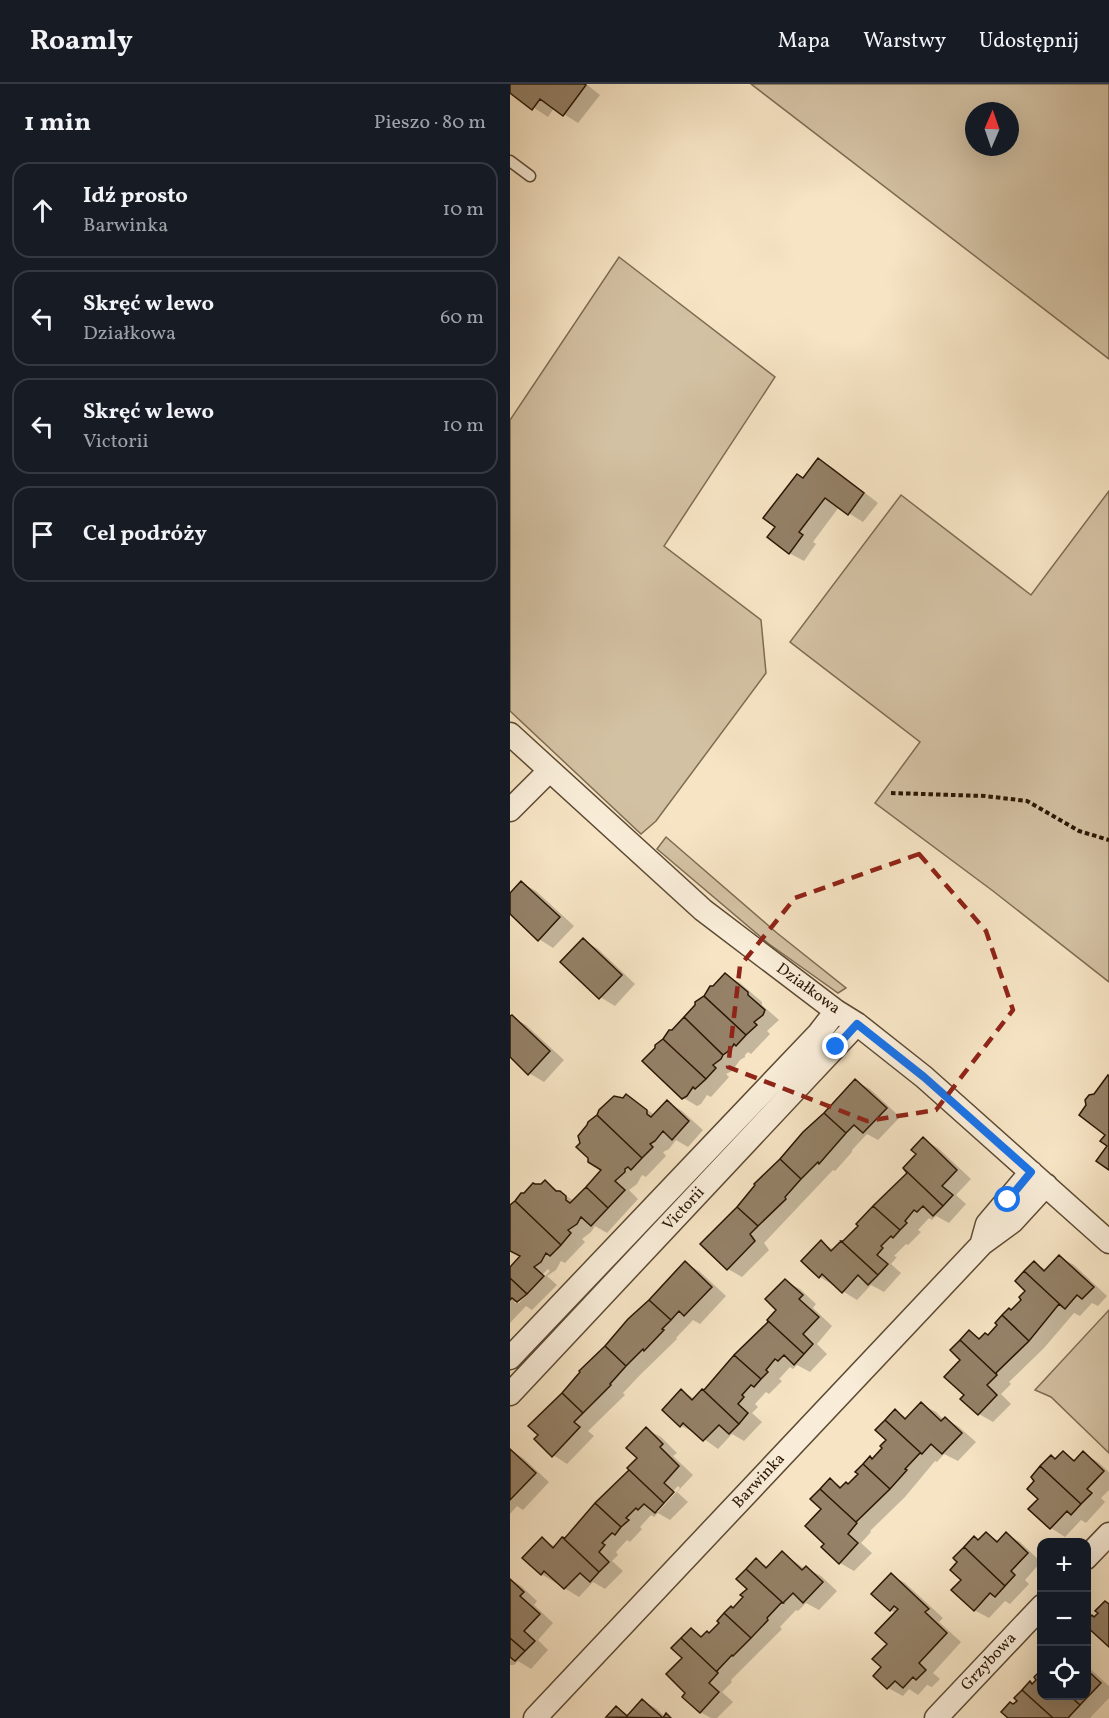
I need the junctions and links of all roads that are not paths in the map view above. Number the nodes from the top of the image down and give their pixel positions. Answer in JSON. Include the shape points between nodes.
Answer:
{"nodes":[{"id":1,"x":510,"y":161,"type":"edge"},
{"id":2,"x":530,"y":176,"type":"dead end"},
{"id":3,"x":510,"y":734,"type":"edge"},
{"id":4,"x":549,"y":771,"type":"junction"},
{"id":5,"x":510,"y":810,"type":"edge"},
{"id":6,"x":836,"y":1011,"type":"junction"},
{"id":7,"x":857,"y":1024,"type":"junction"},
{"id":8,"x":1038,"y":1179,"type":"junction"},
{"id":9,"x":1109,"y":1242,"type":"edge"},
{"id":10,"x":510,"y":1358,"type":"edge"},
{"id":11,"x":510,"y":1394,"type":"edge"},
{"id":12,"x":1109,"y":1534,"type":"edge"},
{"id":13,"x":1091,"y":1553,"type":"edge"},
{"id":14,"x":1037,"y":1610,"type":"edge"},
{"id":15,"x":535,"y":1718,"type":"edge"},
{"id":16,"x":936,"y":1718,"type":"edge"}],
"edges":[{"from":1,"to":2,"type":"lane"},
{"from":3,"to":4,"type":"street","name":"Działkowa"},
{"from":4,"to":5,"type":"street"},
{"from":4,"to":6,"type":"street","name":"Działkowa","via":[[703,910]]},
{"from":6,"to":7,"type":"street","name":"Działkowa"},
{"from":6,"to":10,"type":"street","name":"Victorii"},
{"from":7,"to":8,"type":"street","name":"Działkowa","via":[[924,1077]]},
{"from":7,"to":11,"type":"street","name":"Victorii"},
{"from":8,"to":9,"type":"street","name":"Działkowa"},
{"from":8,"to":15,"type":"street","name":"Barwinka","via":[[1018,1216],[982,1244]]},
{"from":12,"to":13,"type":"street"},
{"from":14,"to":16,"type":"street","name":"Grzybowa"}]}
